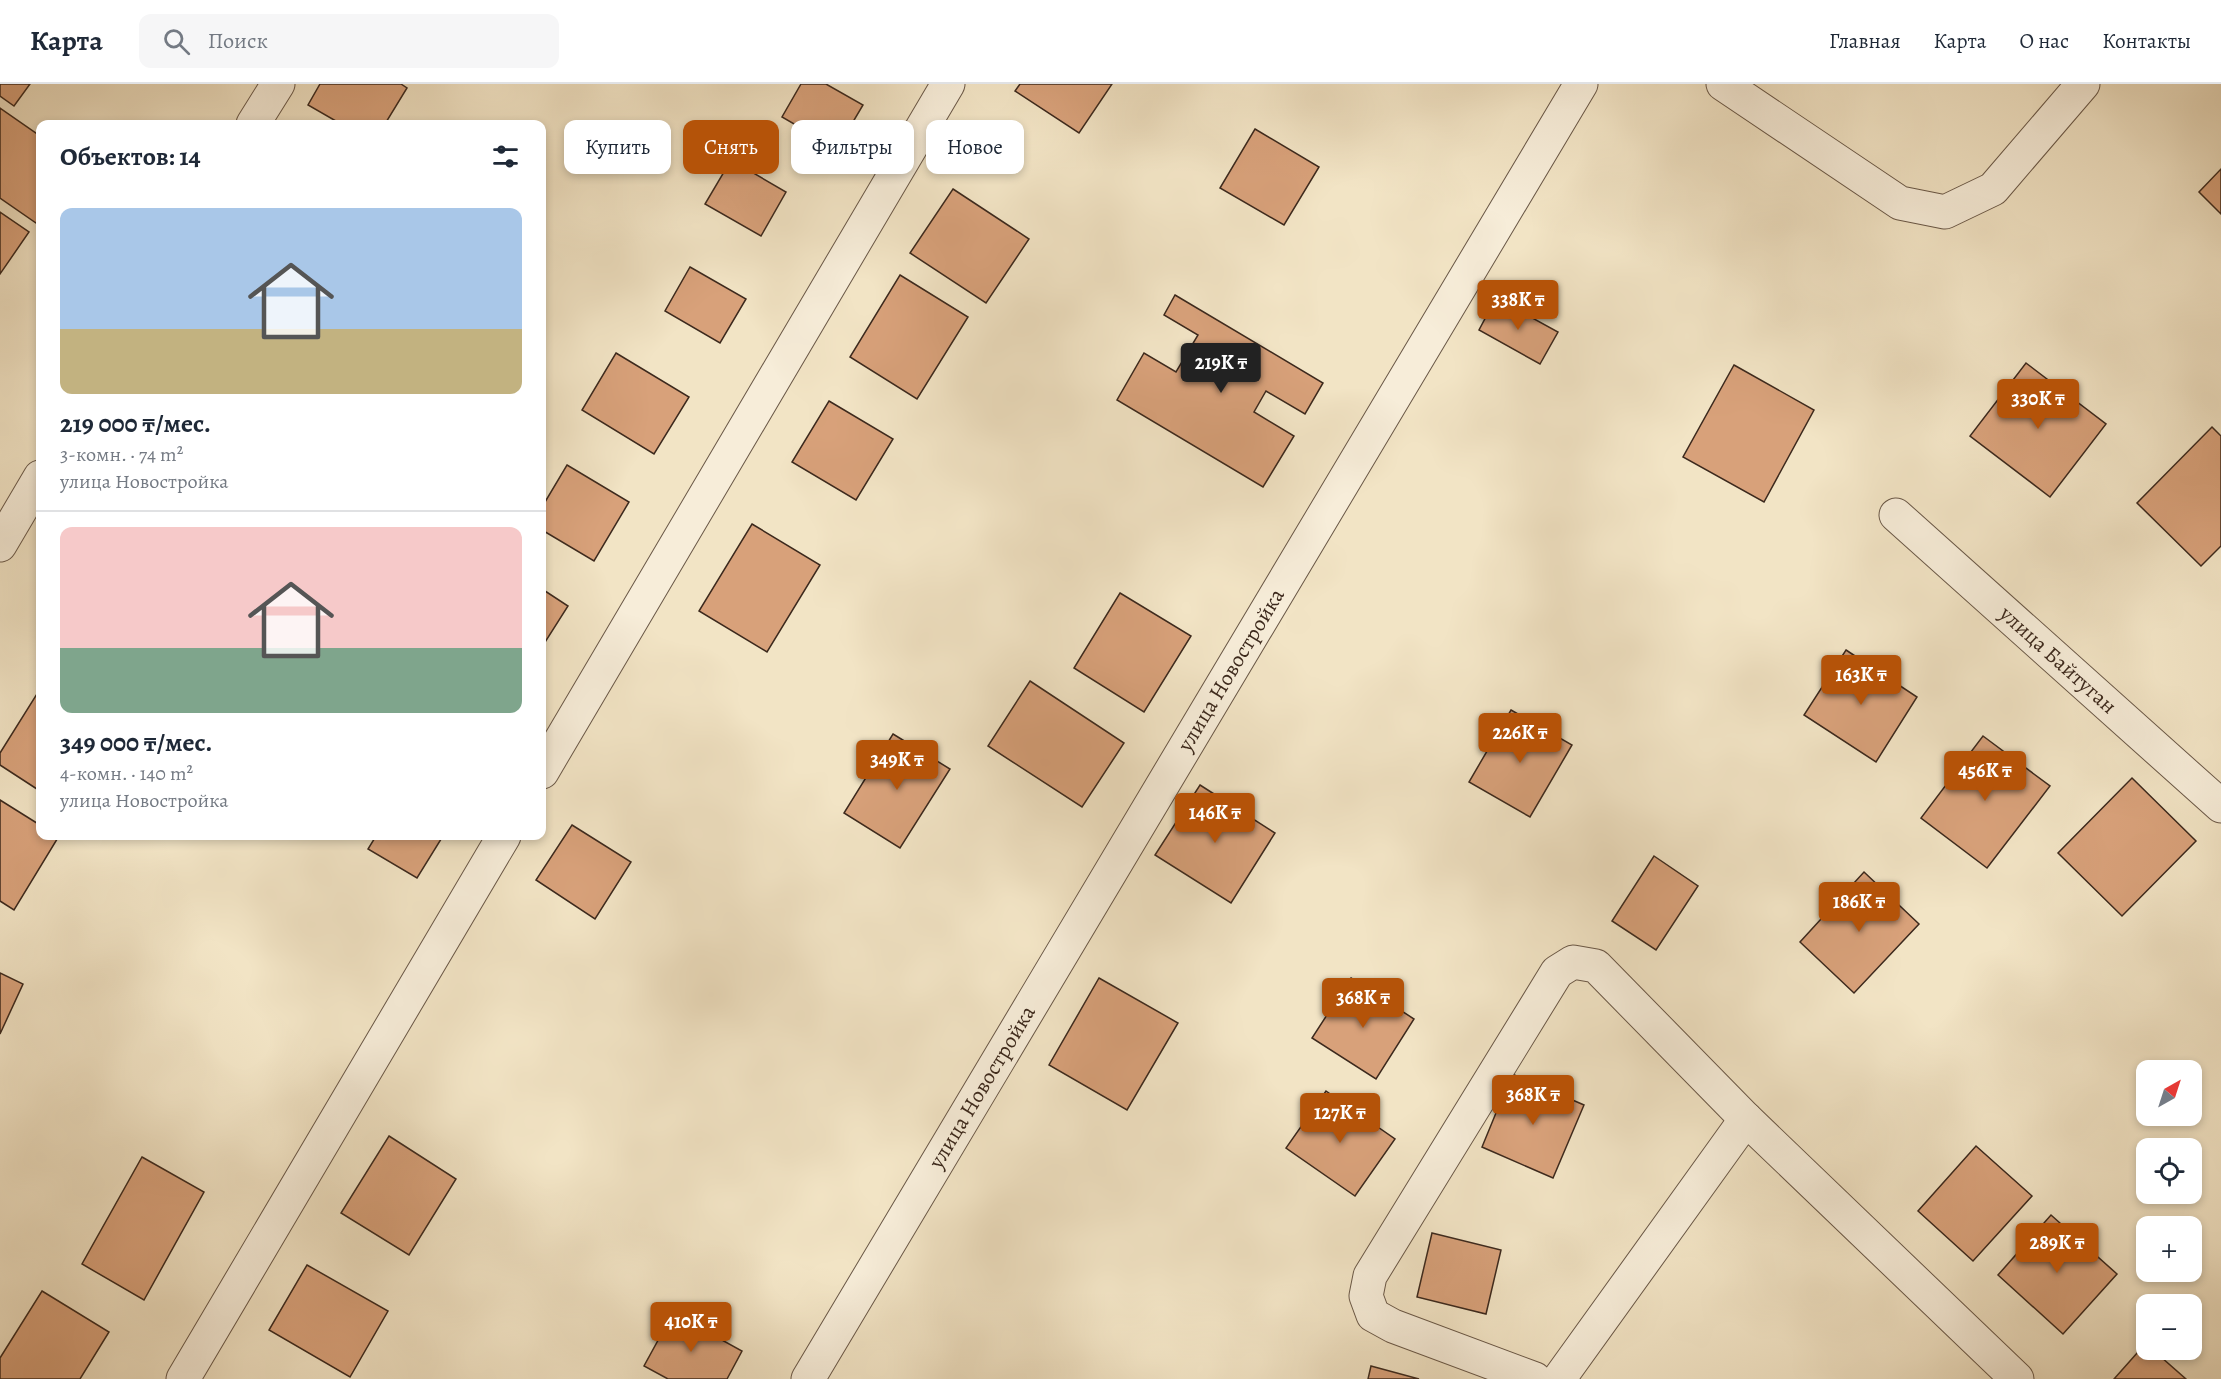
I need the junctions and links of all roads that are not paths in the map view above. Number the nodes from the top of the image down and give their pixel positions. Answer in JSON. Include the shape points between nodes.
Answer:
{"nodes":[{"id":1,"x":278,"y":84,"type":"edge"},
{"id":2,"x":948,"y":84,"type":"edge"},
{"id":3,"x":1581,"y":84,"type":"edge"},
{"id":4,"x":1723,"y":84,"type":"edge"},
{"id":5,"x":2083,"y":84,"type":"edge"},
{"id":6,"x":256,"y":120,"type":"edge"},
{"id":7,"x":36,"y":484,"type":"edge"},
{"id":8,"x":1896,"y":515,"type":"dead end"},
{"id":9,"x":0,"y":544,"type":"edge"},
{"id":10,"x":546,"y":765,"type":"edge"},
{"id":11,"x":2221,"y":806,"type":"edge"},
{"id":12,"x":502,"y":840,"type":"edge"},
{"id":13,"x":1746,"y":1119,"type":"junction"},
{"id":14,"x":183,"y":1379,"type":"edge"},
{"id":15,"x":808,"y":1379,"type":"edge"},
{"id":16,"x":1535,"y":1379,"type":"edge"},
{"id":17,"x":1559,"y":1379,"type":"edge"},
{"id":18,"x":2017,"y":1379,"type":"edge"}],
"edges":[{"from":1,"to":6,"type":"street"},
{"from":2,"to":10,"type":"street"},
{"from":3,"to":15,"type":"street","name":"улица Новостройка"},
{"from":4,"to":5,"type":"street","via":[[1900,203],[1945,212],[1993,189]]},
{"from":7,"to":9,"type":"street"},
{"from":8,"to":11,"type":"street","name":"улица Байтуган"},
{"from":12,"to":14,"type":"street"},
{"from":13,"to":16,"type":"street","via":[[1596,966],[1573,963],[1557,972],[1370,1276],[1366,1296],[1373,1315],[1393,1326]]},
{"from":13,"to":17,"type":"street"},
{"from":13,"to":18,"type":"street"}]}
